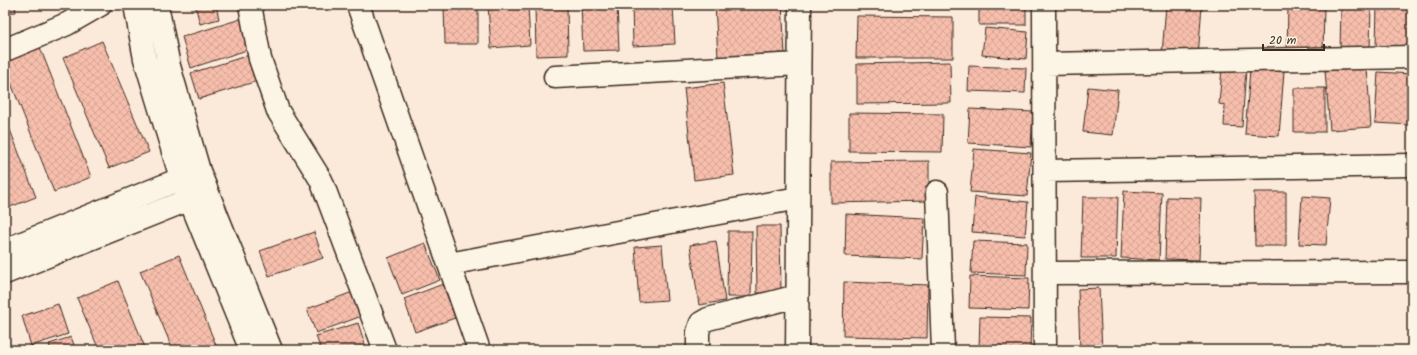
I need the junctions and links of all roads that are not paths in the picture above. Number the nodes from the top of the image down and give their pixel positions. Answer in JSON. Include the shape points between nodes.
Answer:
{"nodes":[{"id":1,"x":100,"y":5,"type":"edge"},
{"id":2,"x":135,"y":5,"type":"edge"},
{"id":3,"x":157,"y":5,"type":"edge"},
{"id":4,"x":250,"y":5,"type":"edge"},
{"id":5,"x":358,"y":5,"type":"edge"},
{"id":6,"x":800,"y":5,"type":"edge"},
{"id":7,"x":1044,"y":5,"type":"edge"},
{"id":8,"x":5,"y":50,"type":"edge"},
{"id":9,"x":1412,"y":57,"type":"edge"},
{"id":10,"x":799,"y":64,"type":"junction"},
{"id":11,"x":1045,"y":64,"type":"junction"},
{"id":12,"x":555,"y":77,"type":"dead end"},
{"id":13,"x":1412,"y":166,"type":"edge"},
{"id":14,"x":1045,"y":171,"type":"junction"},
{"id":15,"x":190,"y":174,"type":"junction"},
{"id":16,"x":937,"y":192,"type":"dead end"},
{"id":17,"x":198,"y":195,"type":"junction"},
{"id":18,"x":798,"y":198,"type":"junction"},
{"id":19,"x":5,"y":250,"type":"edge"},
{"id":20,"x":449,"y":264,"type":"junction"},
{"id":21,"x":1412,"y":272,"type":"edge"},
{"id":22,"x":5,"y":273,"type":"edge"},
{"id":23,"x":1045,"y":273,"type":"junction"},
{"id":24,"x":797,"y":296,"type":"junction"},
{"id":25,"x":251,"y":350,"type":"edge"},
{"id":26,"x":271,"y":350,"type":"edge"},
{"id":27,"x":385,"y":350,"type":"edge"},
{"id":28,"x":479,"y":350,"type":"edge"},
{"id":29,"x":698,"y":350,"type":"edge"},
{"id":30,"x":797,"y":350,"type":"edge"},
{"id":31,"x":943,"y":350,"type":"edge"},
{"id":32,"x":1045,"y":350,"type":"edge"}],
"edges":[{"from":1,"to":8,"type":"street","via":[[67,24]]},
{"from":2,"to":15,"type":"street","via":[[146,66]]},
{"from":3,"to":15,"type":"street"},
{"from":4,"to":27,"type":"street","via":[[260,60],[278,112],[321,180]]},
{"from":5,"to":20,"type":"street"},
{"from":6,"to":10,"type":"street"},
{"from":7,"to":11,"type":"street"},
{"from":9,"to":11,"type":"street"},
{"from":10,"to":12,"type":"street"},
{"from":10,"to":18,"type":"street"},
{"from":11,"to":14,"type":"street"},
{"from":13,"to":14,"type":"street"},
{"from":14,"to":23,"type":"street"},
{"from":15,"to":17,"type":"street"},
{"from":15,"to":19,"type":"street"},
{"from":16,"to":31,"type":"street"},
{"from":17,"to":22,"type":"street"},
{"from":17,"to":25,"type":"street"},
{"from":17,"to":26,"type":"street"},
{"from":18,"to":20,"type":"street"},
{"from":18,"to":24,"type":"street"},
{"from":20,"to":28,"type":"street"},
{"from":21,"to":23,"type":"street"},
{"from":23,"to":32,"type":"street"},
{"from":24,"to":29,"type":"street","via":[[708,319],[701,323],[698,332]]},
{"from":24,"to":30,"type":"street"}]}
